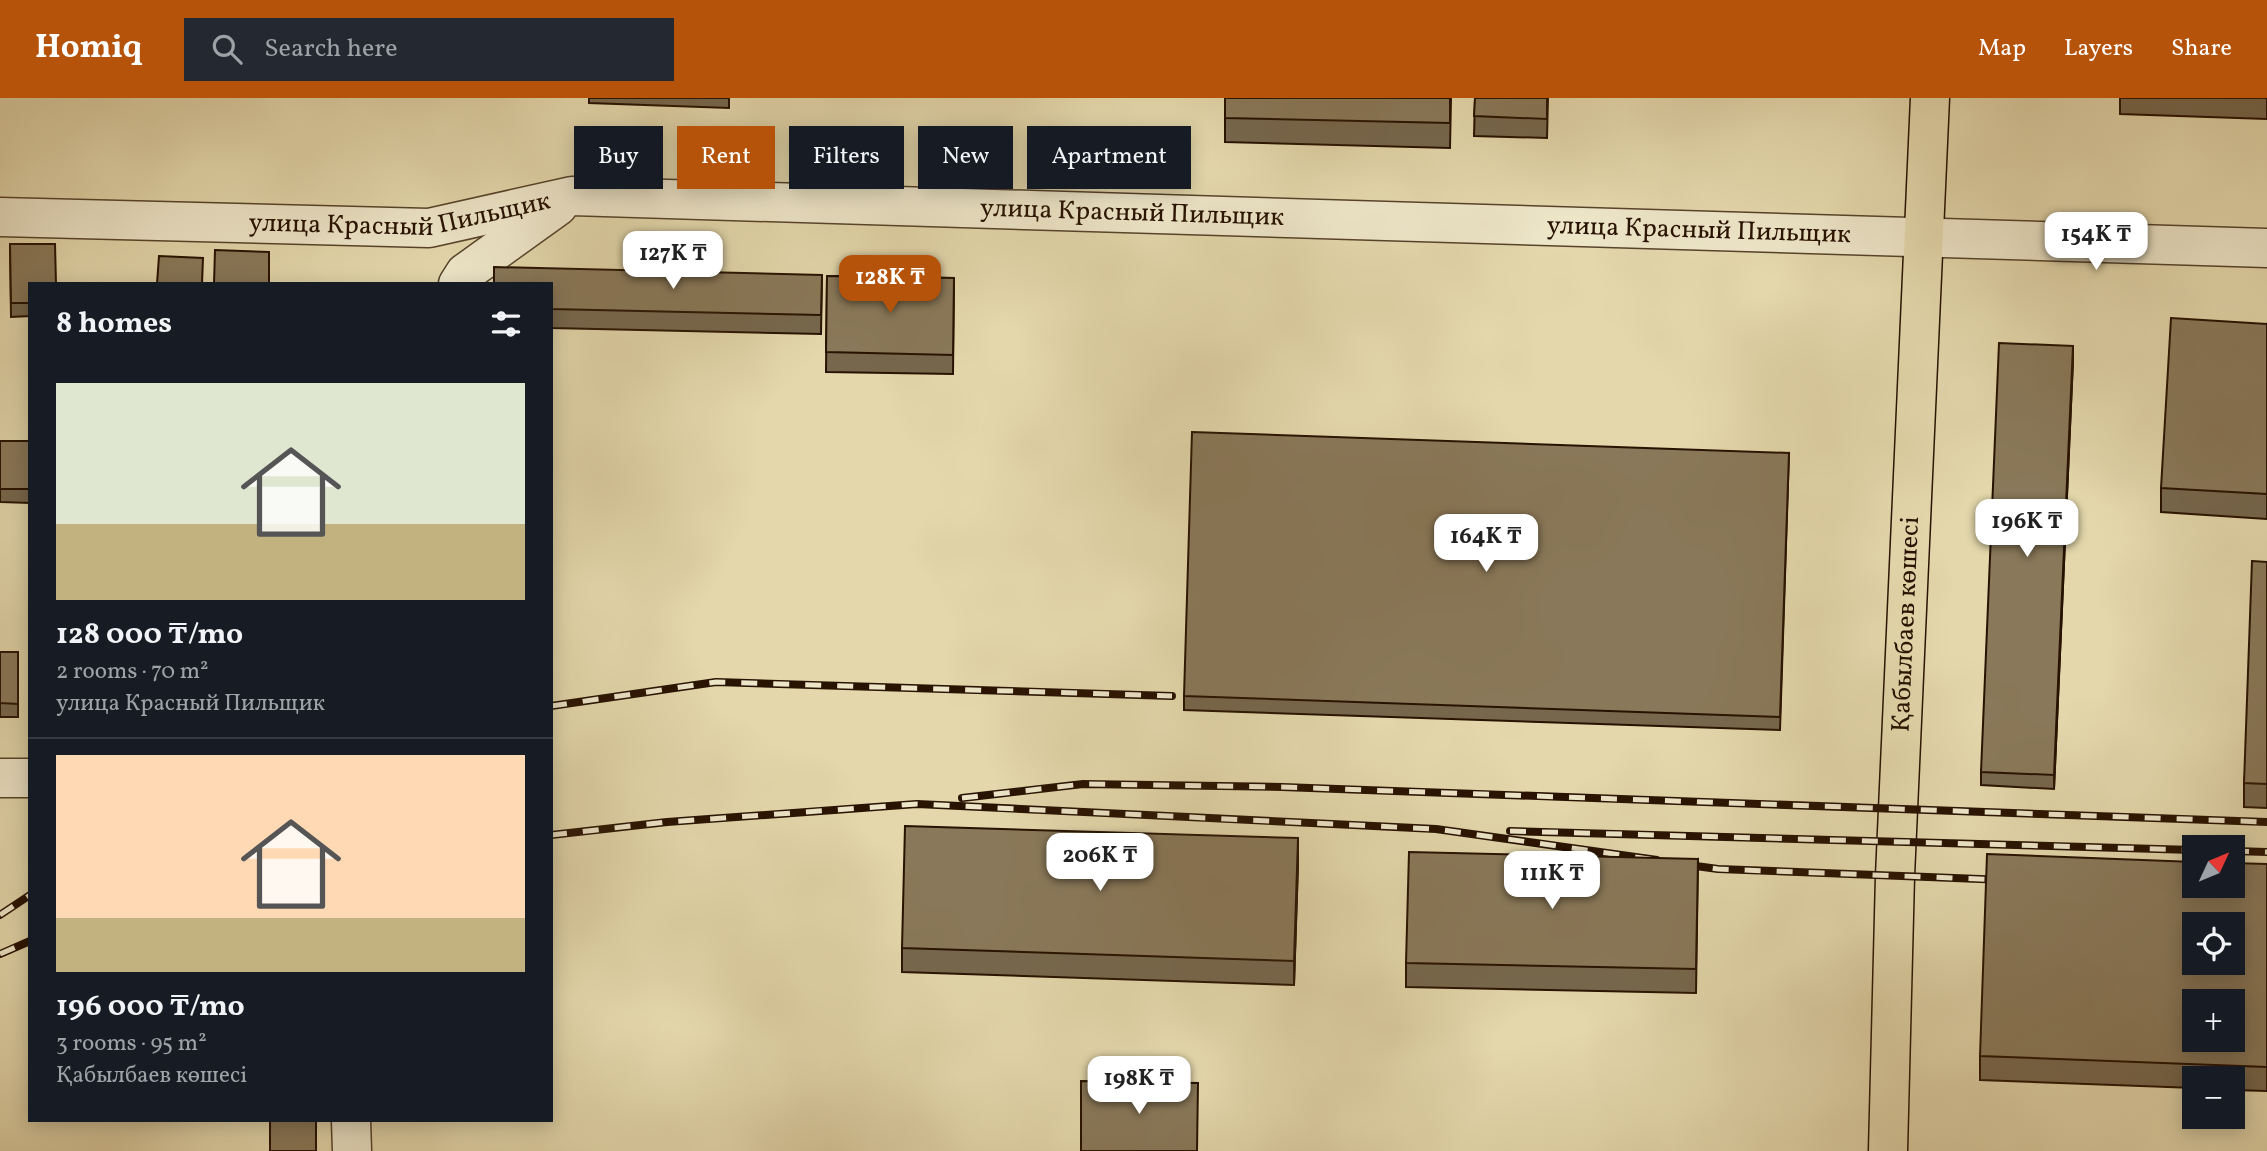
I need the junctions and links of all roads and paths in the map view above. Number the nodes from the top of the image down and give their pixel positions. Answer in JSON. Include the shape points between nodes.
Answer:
{"nodes":[{"id":1,"x":1930,"y":98,"type":"edge"},
{"id":2,"x":572,"y":196,"type":"junction"},
{"id":3,"x":0,"y":217,"type":"edge"},
{"id":4,"x":1926,"y":236,"type":"junction"},
{"id":5,"x":2267,"y":248,"type":"edge"},
{"id":6,"x":459,"y":282,"type":"edge"},
{"id":7,"x":0,"y":778,"type":"edge"},
{"id":8,"x":28,"y":778,"type":"edge"},
{"id":9,"x":351,"y":1122,"type":"edge"},
{"id":10,"x":352,"y":1151,"type":"edge"},
{"id":11,"x":1888,"y":1151,"type":"edge"}],
"edges":[{"from":1,"to":4,"type":"main road","name":"Қабылбаев көшесі"},
{"from":2,"to":3,"type":"street","name":"улица Красный Пильщик","via":[[429,228]]},
{"from":2,"to":4,"type":"street","name":"улица Красный Пильщик"},
{"from":2,"to":6,"type":"street","via":[[465,273]]},
{"from":4,"to":5,"type":"street","name":"улица Красный Пильщик"},
{"from":4,"to":11,"type":"main road","name":"Қабылбаев көшесі","via":[[1895,876]]},
{"from":7,"to":8,"type":"street"},
{"from":9,"to":10,"type":"street"}]}
